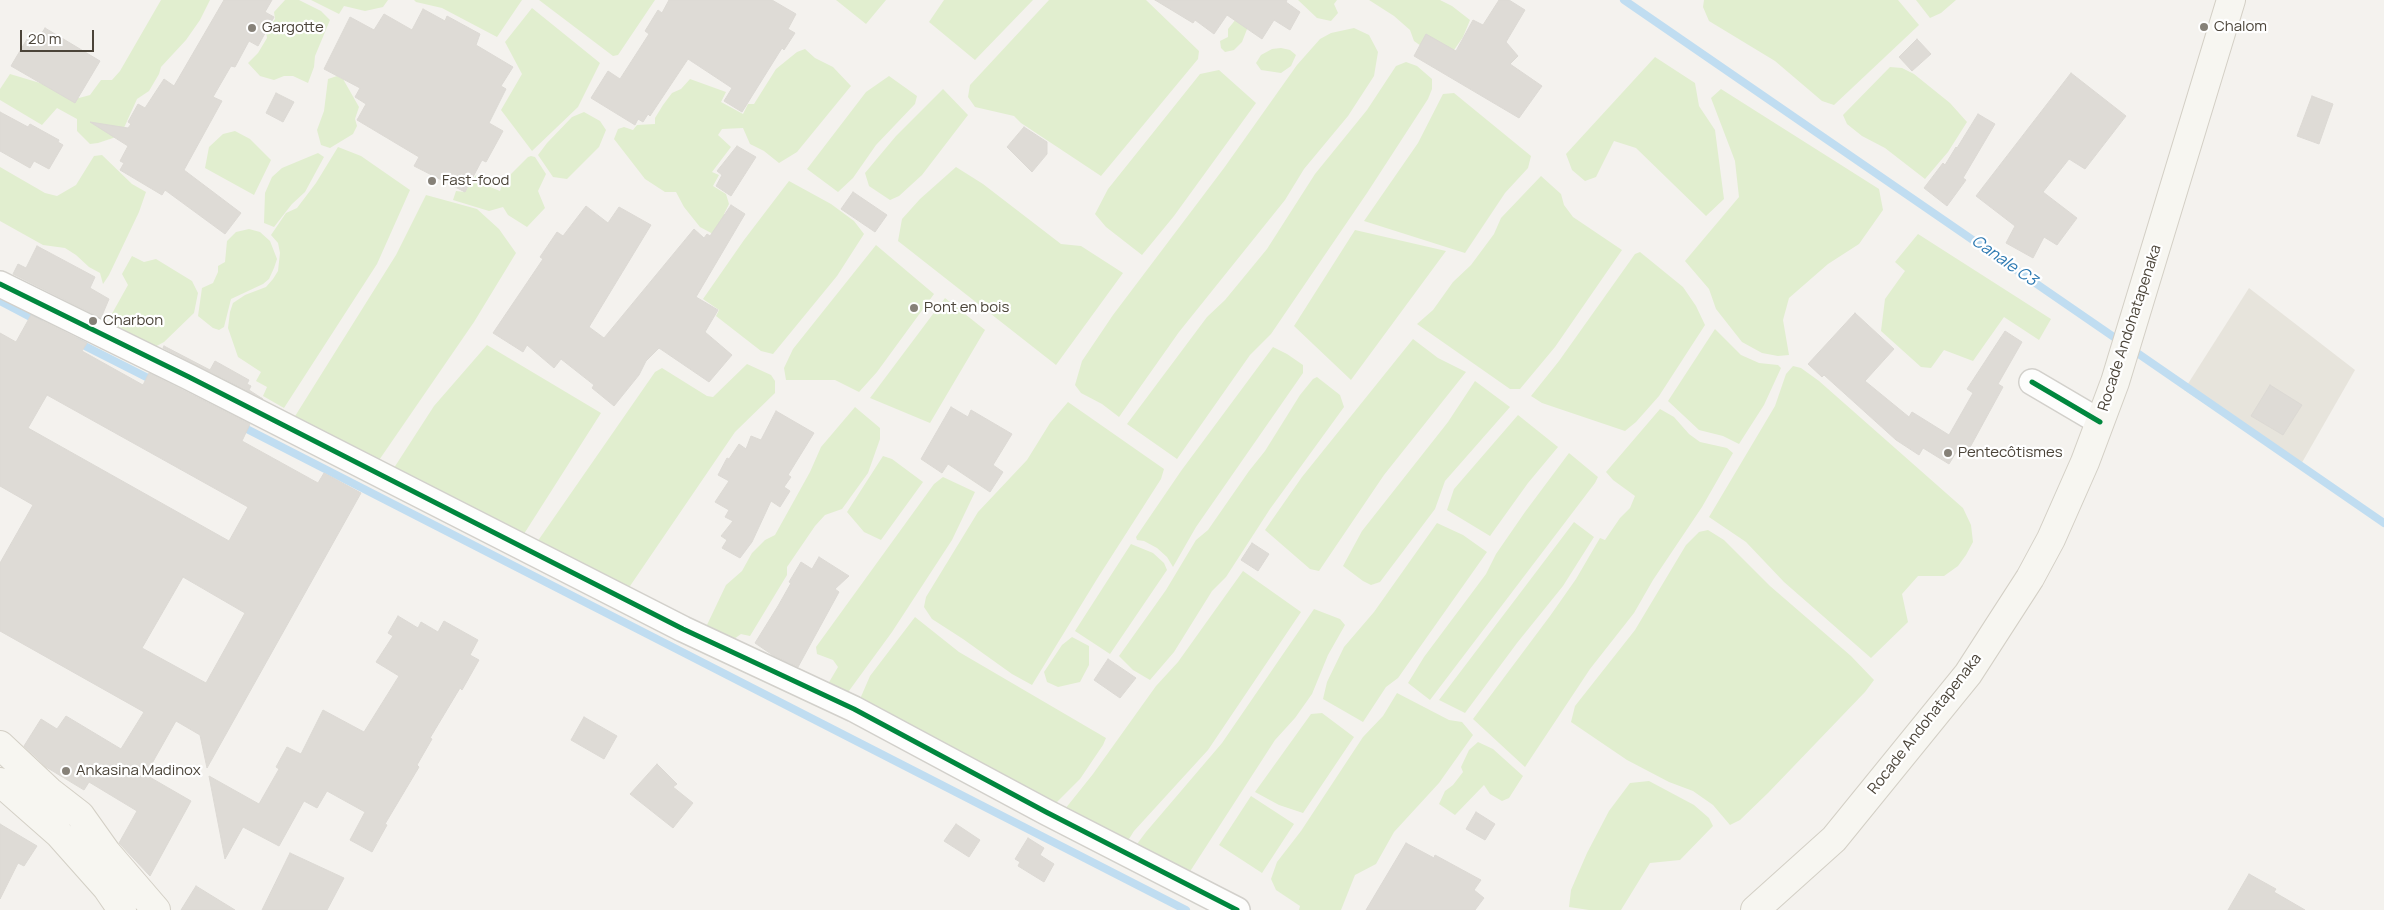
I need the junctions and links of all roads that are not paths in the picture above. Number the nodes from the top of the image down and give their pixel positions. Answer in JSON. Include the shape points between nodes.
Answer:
{"nodes":[{"id":1,"x":2231,"y":0,"type":"edge"},
{"id":2,"x":0,"y":284,"type":"edge"},
{"id":3,"x":2032,"y":382,"type":"dead end"},
{"id":4,"x":2100,"y":422,"type":"junction"},
{"id":5,"x":0,"y":745,"type":"edge"},
{"id":6,"x":0,"y":782,"type":"edge"},
{"id":7,"x":122,"y":910,"type":"edge"},
{"id":8,"x":156,"y":910,"type":"edge"},
{"id":9,"x":1237,"y":910,"type":"edge"},
{"id":10,"x":1755,"y":910,"type":"edge"}],
"edges":[{"from":1,"to":4,"type":"main road","name":"Rocade Andohatapenaka"},
{"from":2,"to":9,"type":"street","via":[[683,629],[854,709]]},
{"from":3,"to":4,"type":"street"},
{"from":4,"to":10,"type":"main road","name":"Rocade Andohatapenaka","via":[[2051,539],[2030,578],[1968,674],[1834,839]]},
{"from":5,"to":8,"type":"main road","via":[[80,815],[107,853]]},
{"from":6,"to":7,"type":"main road","via":[[59,834]]}]}
